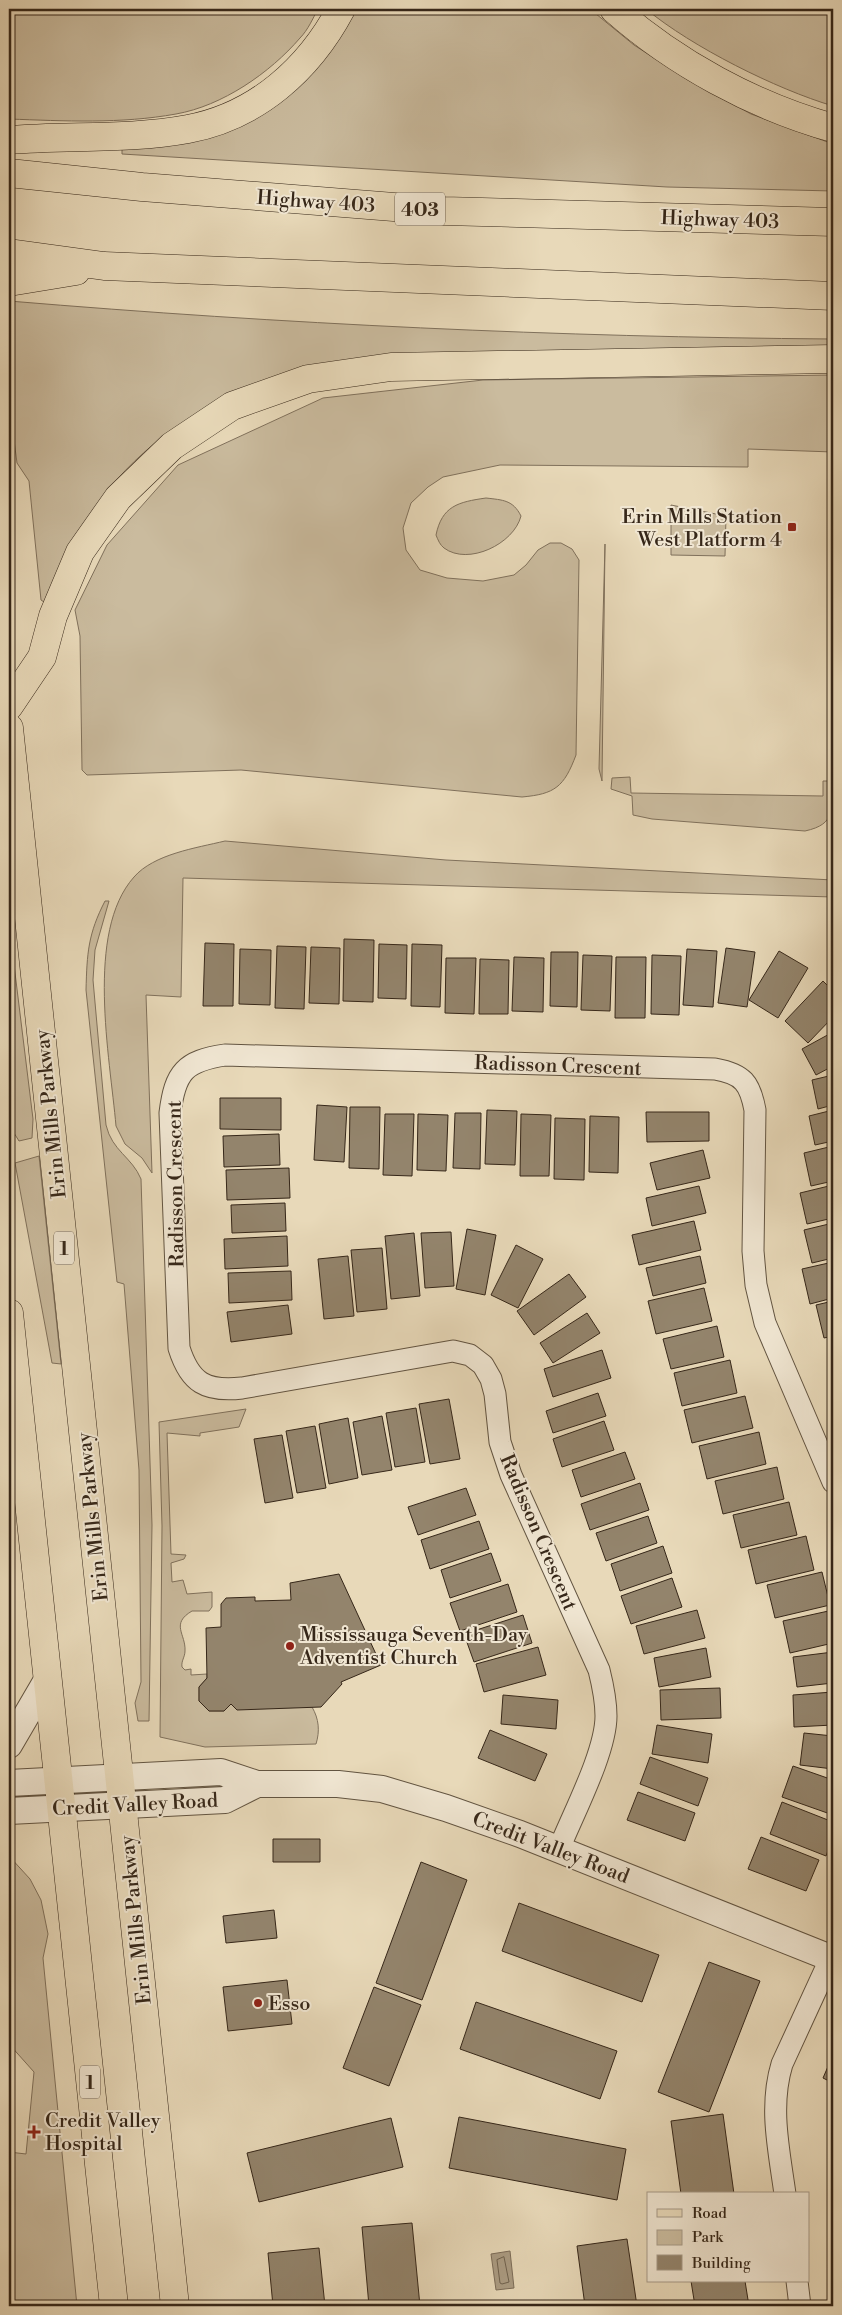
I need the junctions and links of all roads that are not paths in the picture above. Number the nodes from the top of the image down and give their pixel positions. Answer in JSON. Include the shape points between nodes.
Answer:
{"nodes":[{"id":1,"x":341,"y":9,"type":"edge"},
{"id":2,"x":614,"y":9,"type":"edge"},
{"id":3,"x":833,"y":128,"type":"edge"},
{"id":4,"x":9,"y":140,"type":"edge"},
{"id":5,"x":9,"y":174,"type":"edge"},
{"id":6,"x":833,"y":222,"type":"edge"},
{"id":7,"x":9,"y":253,"type":"edge"},
{"id":8,"x":104,"y":266,"type":"junction"},
{"id":9,"x":9,"y":282,"type":"edge"},
{"id":10,"x":833,"y":296,"type":"edge"},
{"id":11,"x":833,"y":360,"type":"edge"},
{"id":12,"x":9,"y":706,"type":"edge"},
{"id":13,"x":9,"y":728,"type":"edge"},
{"id":14,"x":13,"y":818,"type":"edge"},
{"id":15,"x":9,"y":1313,"type":"edge"},
{"id":16,"x":833,"y":1482,"type":"edge"},
{"id":17,"x":47,"y":1680,"type":"junction"},
{"id":18,"x":9,"y":1745,"type":"edge"},
{"id":19,"x":120,"y":1777,"type":"junction"},
{"id":20,"x":58,"y":1780,"type":"junction"},
{"id":21,"x":9,"y":1783,"type":"edge"},
{"id":22,"x":257,"y":1784,"type":"junction"},
{"id":23,"x":122,"y":1806,"type":"junction"},
{"id":24,"x":61,"y":1808,"type":"junction"},
{"id":25,"x":9,"y":1811,"type":"edge"},
{"id":26,"x":559,"y":1849,"type":"junction"},
{"id":27,"x":832,"y":1957,"type":"edge"},
{"id":28,"x":785,"y":2192,"type":"edge"},
{"id":29,"x":796,"y":2282,"type":"edge"},
{"id":30,"x":114,"y":2306,"type":"edge"},
{"id":31,"x":176,"y":2306,"type":"edge"},
{"id":32,"x":800,"y":2306,"type":"edge"}],
"edges":[{"from":1,"to":4,"type":"main road","via":[[312,56],[292,77],[244,110],[217,121],[189,129],[160,132]]},
{"from":2,"to":3,"type":"main road","via":[[643,35],[717,80],[794,117]]},
{"from":5,"to":6,"type":"main road","name":"Highway 403","number":"403","via":[[142,188],[444,211]]},
{"from":7,"to":8,"type":"main road"},
{"from":8,"to":9,"type":"main road"},
{"from":8,"to":10,"type":"main road"},
{"from":11,"to":12,"type":"main road","via":[[391,367],[308,379],[232,406],[172,446],[118,498],[80,552],[52,616],[42,657]]},
{"from":13,"to":14,"type":"main road","name":"Erin Mills Parkway","number":"1"},
{"from":14,"to":19,"type":"main road","name":"Erin Mills Parkway","number":"1"},
{"from":15,"to":17,"type":"main road","number":"1"},
{"from":16,"to":26,"type":"street","name":"Radisson Crescent","via":[[765,1323],[756,1285],[753,1251],[755,1110],[752,1093],[734,1072],[225,1055],[202,1059],[181,1073],[173,1090],[170,1112],[179,1348],[195,1379],[207,1387],[223,1390],[453,1351],[470,1355],[483,1365],[491,1379],[500,1442],[511,1475],[599,1670],[605,1692],[606,1717],[602,1741]]},
{"from":17,"to":18,"type":"street"},
{"from":17,"to":20,"type":"main road","number":"1"},
{"from":19,"to":20,"type":"street","name":"Credit Valley Road"},
{"from":19,"to":22,"type":"street","name":"Credit Valley Road","via":[[221,1772]]},
{"from":19,"to":23,"type":"main road","name":"Erin Mills Parkway","number":"1"},
{"from":20,"to":21,"type":"street","name":"Credit Valley Road"},
{"from":20,"to":24,"type":"main road","number":"1"},
{"from":22,"to":23,"type":"street","name":"Credit Valley Road","via":[[225,1800]]},
{"from":22,"to":26,"type":"street","name":"Credit Valley Road","via":[[338,1784],[382,1789],[446,1808]]},
{"from":23,"to":24,"type":"street","name":"Credit Valley Road"},
{"from":23,"to":31,"type":"main road","name":"Erin Mills Parkway","number":"1"},
{"from":24,"to":25,"type":"street","name":"Credit Valley Road"},
{"from":24,"to":30,"type":"main road","number":"1"},
{"from":26,"to":27,"type":"street","name":"Credit Valley Road"},
{"from":27,"to":28,"type":"street","via":[[776,2082],[776,2121]]},
{"from":29,"to":32,"type":"street"}]}
